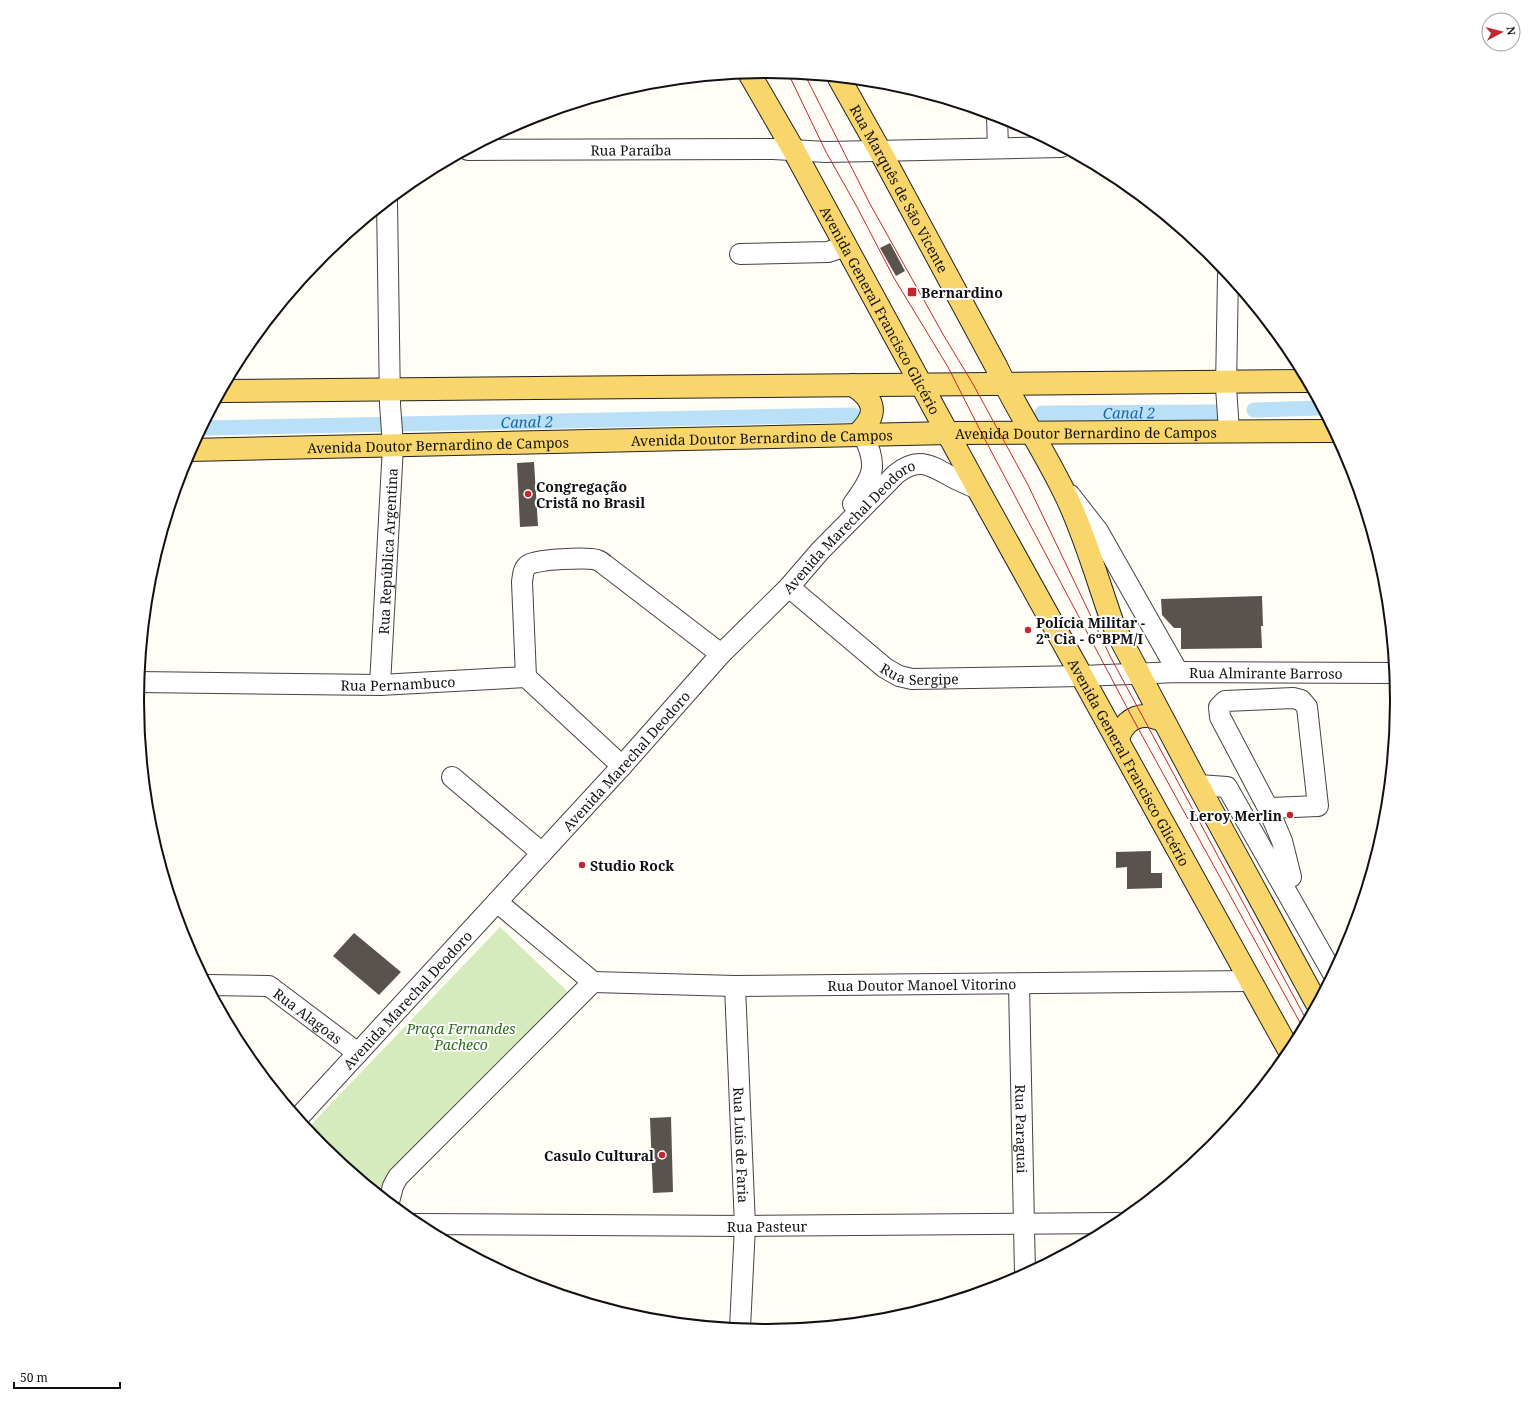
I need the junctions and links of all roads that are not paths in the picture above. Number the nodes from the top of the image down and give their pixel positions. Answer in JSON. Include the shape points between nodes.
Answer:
{"nodes":[{"id":1,"x":752,"y":78,"type":"edge"},
{"id":2,"x":841,"y":82,"type":"edge"},
{"id":3,"x":997,"y":122,"type":"edge"},
{"id":4,"x":1052,"y":147,"type":"edge"},
{"id":5,"x":998,"y":148,"type":"junction"},
{"id":6,"x":793,"y":149,"type":"junction"},
{"id":7,"x":476,"y":150,"type":"edge"},
{"id":8,"x":880,"y":151,"type":"junction"},
{"id":9,"x":387,"y":207,"type":"edge"},
{"id":10,"x":846,"y":246,"type":"junction"},
{"id":11,"x":740,"y":254,"type":"dead end"},
{"id":12,"x":1228,"y":282,"type":"edge"},
{"id":13,"x":1226,"y":381,"type":"junction"},
{"id":14,"x":1301,"y":381,"type":"edge"},
{"id":15,"x":1004,"y":383,"type":"junction"},
{"id":16,"x":921,"y":384,"type":"junction"},
{"id":17,"x":853,"y":385,"type":"junction"},
{"id":18,"x":226,"y":391,"type":"edge"},
{"id":19,"x":390,"y":397,"type":"junction"},
{"id":20,"x":1229,"y":431,"type":"junction"},
{"id":21,"x":1328,"y":431,"type":"edge"},
{"id":22,"x":1031,"y":432,"type":"junction"},
{"id":23,"x":948,"y":433,"type":"junction"},
{"id":24,"x":860,"y":435,"type":"junction"},
{"id":25,"x":392,"y":439,"type":"junction"},
{"id":26,"x":197,"y":450,"type":"edge"},
{"id":27,"x":1057,"y":478,"type":"junction"},
{"id":28,"x":978,"y":489,"type":"junction"},
{"id":29,"x":820,"y":551,"type":"junction"},
{"id":30,"x":789,"y":587,"type":"junction"},
{"id":31,"x":721,"y":654,"type":"junction"},
{"id":32,"x":1178,"y":672,"type":"junction"},
{"id":33,"x":1389,"y":672,"type":"edge"},
{"id":34,"x":1139,"y":674,"type":"junction"},
{"id":35,"x":1082,"y":676,"type":"junction"},
{"id":36,"x":526,"y":678,"type":"junction"},
{"id":37,"x":144,"y":682,"type":"edge"},
{"id":38,"x":380,"y":686,"type":"junction"},
{"id":39,"x":1163,"y":720,"type":"junction"},
{"id":40,"x":1118,"y":741,"type":"junction"},
{"id":41,"x":622,"y":766,"type":"junction"},
{"id":42,"x":452,"y":777,"type":"dead end"},
{"id":43,"x":1198,"y":785,"type":"junction"},
{"id":44,"x":1268,"y":808,"type":"junction"},
{"id":45,"x":542,"y":853,"type":"junction"},
{"id":46,"x":1291,"y":877,"type":"dead end"},
{"id":47,"x":497,"y":902,"type":"junction"},
{"id":48,"x":1329,"y":967,"type":"edge"},
{"id":49,"x":1251,"y":981,"type":"junction"},
{"id":50,"x":593,"y":982,"type":"junction"},
{"id":51,"x":1020,"y":984,"type":"junction"},
{"id":52,"x":212,"y":985,"type":"edge"},
{"id":53,"x":735,"y":986,"type":"junction"},
{"id":54,"x":1314,"y":998,"type":"edge"},
{"id":55,"x":1286,"y":1045,"type":"edge"},
{"id":56,"x":358,"y":1053,"type":"junction"},
{"id":57,"x":301,"y":1115,"type":"edge"},
{"id":58,"x":390,"y":1197,"type":"edge"},
{"id":59,"x":1106,"y":1223,"type":"edge"},
{"id":60,"x":428,"y":1224,"type":"edge"},
{"id":61,"x":1024,"y":1224,"type":"junction"},
{"id":62,"x":745,"y":1226,"type":"junction"},
{"id":63,"x":1025,"y":1268,"type":"edge"},
{"id":64,"x":740,"y":1323,"type":"edge"}],
"edges":[{"from":1,"to":6,"type":"main road","name":"Avenida General Francisco Glicério"},
{"from":2,"to":8,"type":"main road","name":"Rua Marquês de São Vicente"},
{"from":3,"to":5,"type":"street"},
{"from":4,"to":5,"type":"street","name":"Rua Paraíba"},
{"from":5,"to":8,"type":"street","name":"Rua Paraíba"},
{"from":6,"to":7,"type":"street","name":"Rua Paraíba"},
{"from":6,"to":8,"type":"street","name":"Rua Paraíba","via":[[826,152]]},
{"from":6,"to":10,"type":"main road","name":"Avenida General Francisco Glicério"},
{"from":8,"to":15,"type":"main road","name":"Rua Marquês de São Vicente"},
{"from":9,"to":19,"type":"street","name":"Rua República Argentina"},
{"from":10,"to":11,"type":"street","via":[[828,252]]},
{"from":10,"to":16,"type":"main road","name":"Avenida General Francisco Glicério"},
{"from":12,"to":13,"type":"street"},
{"from":13,"to":14,"type":"main road"},
{"from":13,"to":15,"type":"main road"},
{"from":13,"to":20,"type":"street"},
{"from":15,"to":16,"type":"main road"},
{"from":15,"to":22,"type":"main road","name":"Rua Marquês de São Vicente"},
{"from":16,"to":17,"type":"main road"},
{"from":16,"to":23,"type":"main road","name":"Avenida General Francisco Glicério"},
{"from":17,"to":19,"type":"main road"},
{"from":17,"to":24,"type":"main road","via":[[868,396],[872,404],[868,424]]},
{"from":18,"to":19,"type":"main road"},
{"from":19,"to":25,"type":"street","name":"Rua República Argentina"},
{"from":20,"to":21,"type":"main road","name":"Avenida Doutor Bernardino de Campos"},
{"from":20,"to":22,"type":"main road","name":"Avenida Doutor Bernardino de Campos"},
{"from":22,"to":23,"type":"main road","name":"Avenida Doutor Bernardino de Campos"},
{"from":22,"to":27,"type":"main road","name":"Rua Marquês de São Vicente"},
{"from":23,"to":24,"type":"main road","name":"Avenida Doutor Bernardino de Campos"},
{"from":23,"to":28,"type":"main road","name":"Avenida General Francisco Glicério"},
{"from":24,"to":25,"type":"main road","name":"Avenida Doutor Bernardino de Campos"},
{"from":24,"to":29,"type":"street","via":[[872,457],[872,474]]},
{"from":25,"to":26,"type":"main road","name":"Avenida Doutor Bernardino de Campos"},
{"from":25,"to":38,"type":"street","name":"Rua República Argentina"},
{"from":27,"to":32,"type":"street","name":"Rua Marquês de São Vicente","via":[[1098,531]]},
{"from":27,"to":34,"type":"main road","via":[[1076,519],[1113,624]]},
{"from":28,"to":29,"type":"street","name":"Avenida Marechal Deodoro","via":[[928,464],[906,467]]},
{"from":28,"to":35,"type":"main road","name":"Avenida General Francisco Glicério"},
{"from":29,"to":30,"type":"street","name":"Avenida Marechal Deodoro"},
{"from":30,"to":31,"type":"street","name":"Avenida Marechal Deodoro"},
{"from":30,"to":35,"type":"street","name":"Rua Sergipe","via":[[885,668],[905,678]]},
{"from":31,"to":36,"type":"street","via":[[596,560],[540,561],[529,564],[524,570],[522,582]]},
{"from":31,"to":41,"type":"street","name":"Avenida Marechal Deodoro"},
{"from":32,"to":33,"type":"street","name":"Rua Almirante Barroso"},
{"from":32,"to":34,"type":"street","name":"Rua Almirante Barroso"},
{"from":34,"to":35,"type":"street","name":"Rua Sergipe"},
{"from":34,"to":39,"type":"main road"},
{"from":35,"to":40,"type":"main road","name":"Avenida General Francisco Glicério"},
{"from":36,"to":38,"type":"street","name":"Rua Pernambuco"},
{"from":36,"to":41,"type":"street"},
{"from":37,"to":38,"type":"street","name":"Rua Pernambuco"},
{"from":39,"to":40,"type":"main road","via":[[1148,716],[1133,719],[1123,727],[1118,735]]},
{"from":39,"to":43,"type":"main road"},
{"from":40,"to":49,"type":"main road","name":"Avenida General Francisco Glicério"},
{"from":41,"to":45,"type":"street","name":"Avenida Marechal Deodoro"},
{"from":42,"to":45,"type":"street"},
{"from":43,"to":48,"type":"street","via":[[1227,787]]},
{"from":43,"to":54,"type":"main road"},
{"from":44,"to":44,"type":"street","via":[[1318,806],[1308,708],[1301,700],[1292,698],[1225,701],[1218,707],[1220,717]]},
{"from":44,"to":46,"type":"street","via":[[1282,842]]},
{"from":45,"to":47,"type":"street","name":"Avenida Marechal Deodoro"},
{"from":47,"to":50,"type":"street"},
{"from":47,"to":56,"type":"street","name":"Avenida Marechal Deodoro"},
{"from":49,"to":51,"type":"street","name":"Rua Doutor Manoel Vitorino"},
{"from":49,"to":55,"type":"main road","name":"Avenida General Francisco Glicério"},
{"from":50,"to":53,"type":"street","name":"Rua Doutor Manoel Vitorino"},
{"from":50,"to":58,"type":"street","via":[[398,1176]]},
{"from":51,"to":53,"type":"street","name":"Rua Doutor Manoel Vitorino"},
{"from":51,"to":61,"type":"street","name":"Rua Paraguai"},
{"from":52,"to":56,"type":"street","name":"Rua Alagoas","via":[[269,986]]},
{"from":53,"to":62,"type":"street","name":"Rua Luís de Faria"},
{"from":56,"to":57,"type":"street","name":"Avenida Marechal Deodoro"},
{"from":59,"to":61,"type":"street","name":"Rua Pasteur"},
{"from":60,"to":62,"type":"street","name":"Rua Pasteur"},
{"from":61,"to":62,"type":"street","name":"Rua Pasteur"},
{"from":61,"to":63,"type":"street","name":"Rua Paraguai"},
{"from":62,"to":64,"type":"street","name":"Rua Luís de Faria"}]}
